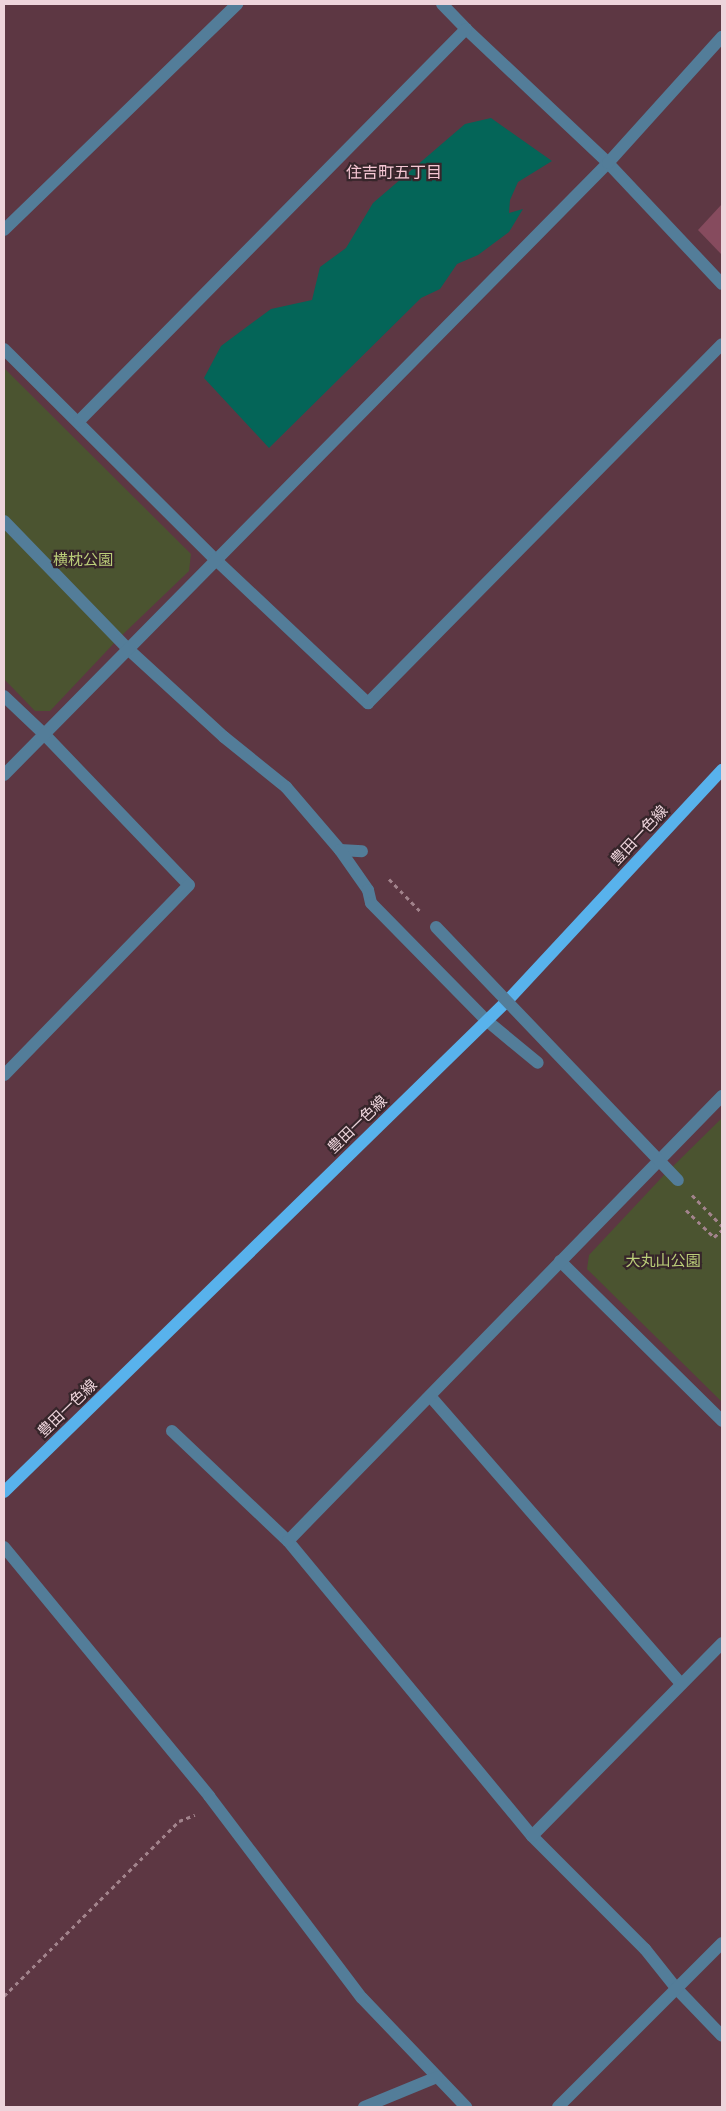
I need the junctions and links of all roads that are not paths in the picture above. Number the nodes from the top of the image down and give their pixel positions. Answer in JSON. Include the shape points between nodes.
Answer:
{"nodes":[{"id":1,"x":237,"y":4,"type":"edge"},
{"id":2,"x":442,"y":4,"type":"edge"},
{"id":3,"x":466,"y":29,"type":"junction"},
{"id":4,"x":722,"y":36,"type":"edge"},
{"id":5,"x":608,"y":163,"type":"junction"},
{"id":6,"x":4,"y":230,"type":"edge"},
{"id":7,"x":722,"y":284,"type":"edge"},
{"id":8,"x":722,"y":344,"type":"edge"},
{"id":9,"x":4,"y":349,"type":"edge"},
{"id":10,"x":79,"y":422,"type":"junction"},
{"id":11,"x":4,"y":521,"type":"edge"},
{"id":12,"x":216,"y":560,"type":"junction"},
{"id":13,"x":128,"y":649,"type":"junction"},
{"id":14,"x":4,"y":696,"type":"edge"},
{"id":15,"x":44,"y":734,"type":"junction"},
{"id":16,"x":722,"y":770,"type":"edge"},
{"id":17,"x":4,"y":775,"type":"edge"},
{"id":18,"x":340,"y":850,"type":"junction"},
{"id":19,"x":362,"y":851,"type":"dead end"},
{"id":20,"x":436,"y":927,"type":"road end"},
{"id":21,"x":486,"y":1020,"type":"junction"},
{"id":22,"x":538,"y":1063,"type":"dead end"},
{"id":23,"x":4,"y":1076,"type":"edge"},
{"id":24,"x":722,"y":1096,"type":"edge"},
{"id":25,"x":678,"y":1180,"type":"road end"},
{"id":26,"x":560,"y":1262,"type":"junction"},
{"id":27,"x":430,"y":1396,"type":"junction"},
{"id":28,"x":722,"y":1421,"type":"edge"},
{"id":29,"x":172,"y":1431,"type":"dead end"},
{"id":30,"x":4,"y":1492,"type":"edge"},
{"id":31,"x":288,"y":1541,"type":"junction"},
{"id":32,"x":4,"y":1547,"type":"edge"},
{"id":33,"x":722,"y":1643,"type":"edge"},
{"id":34,"x":681,"y":1684,"type":"junction"},
{"id":35,"x":532,"y":1836,"type":"junction"},
{"id":36,"x":722,"y":1943,"type":"edge"},
{"id":37,"x":676,"y":1988,"type":"junction"},
{"id":38,"x":722,"y":2036,"type":"edge"},
{"id":39,"x":437,"y":2077,"type":"junction"},
{"id":40,"x":364,"y":2107,"type":"edge"},
{"id":41,"x":466,"y":2107,"type":"edge"},
{"id":42,"x":558,"y":2107,"type":"edge"}],
"edges":[{"from":1,"to":6,"type":"street"},
{"from":2,"to":3,"type":"street"},
{"from":3,"to":5,"type":"street"},
{"from":3,"to":10,"type":"street"},
{"from":4,"to":5,"type":"street"},
{"from":5,"to":7,"type":"street"},
{"from":5,"to":12,"type":"street"},
{"from":8,"to":12,"type":"street","via":[[368,704]]},
{"from":9,"to":10,"type":"street"},
{"from":10,"to":12,"type":"street"},
{"from":11,"to":13,"type":"street"},
{"from":12,"to":13,"type":"street"},
{"from":13,"to":15,"type":"street"},
{"from":13,"to":18,"type":"street","via":[[224,737],[286,787]]},
{"from":14,"to":15,"type":"street"},
{"from":15,"to":17,"type":"street"},
{"from":15,"to":23,"type":"street","via":[[189,885]]},
{"from":16,"to":21,"type":"main road","name":"豊田一色線"},
{"from":18,"to":19,"type":"street"},
{"from":18,"to":21,"type":"street","via":[[368,890],[371,903]]},
{"from":20,"to":25,"type":"street","bridge":true},
{"from":21,"to":22,"type":"street"},
{"from":21,"to":30,"type":"main road","name":"豊田一色線"},
{"from":24,"to":26,"type":"street"},
{"from":26,"to":27,"type":"street"},
{"from":26,"to":28,"type":"street"},
{"from":27,"to":31,"type":"street"},
{"from":27,"to":34,"type":"street"},
{"from":29,"to":31,"type":"street"},
{"from":31,"to":35,"type":"street"},
{"from":32,"to":39,"type":"street","via":[[217,1806],[362,1998]]},
{"from":33,"to":34,"type":"street"},
{"from":34,"to":35,"type":"street"},
{"from":35,"to":37,"type":"street","via":[[645,1949]]},
{"from":36,"to":37,"type":"street"},
{"from":37,"to":38,"type":"street"},
{"from":37,"to":42,"type":"street"},
{"from":39,"to":40,"type":"street"},
{"from":39,"to":41,"type":"street"}]}
